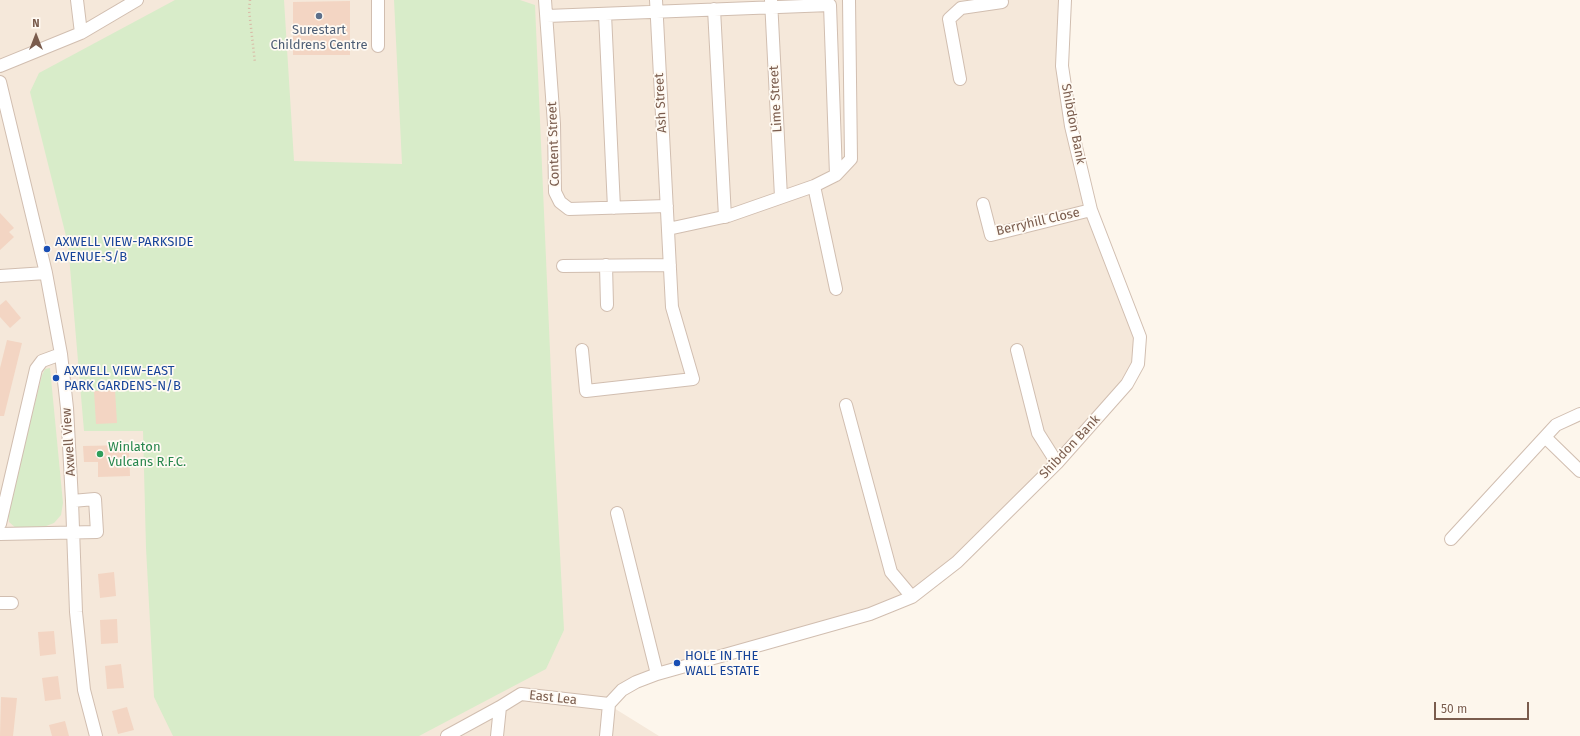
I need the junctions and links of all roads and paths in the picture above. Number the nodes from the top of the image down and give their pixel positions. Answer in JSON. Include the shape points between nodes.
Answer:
{"nodes":[{"id":1,"x":77,"y":0,"type":"edge"},
{"id":2,"x":137,"y":0,"type":"edge"},
{"id":3,"x":250,"y":0,"type":"edge"},
{"id":4,"x":378,"y":0,"type":"edge"},
{"id":5,"x":545,"y":0,"type":"edge"},
{"id":6,"x":849,"y":0,"type":"edge"},
{"id":7,"x":1001,"y":0,"type":"edge"},
{"id":8,"x":1066,"y":0,"type":"edge"},
{"id":9,"x":771,"y":3,"type":"edge"},
{"id":10,"x":656,"y":6,"type":"edge"},
{"id":11,"x":714,"y":9,"type":"junction"},
{"id":12,"x":605,"y":14,"type":"junction"},
{"id":13,"x":547,"y":16,"type":"junction"},
{"id":14,"x":81,"y":33,"type":"junction"},
{"id":15,"x":378,"y":46,"type":"dead end"},
{"id":16,"x":255,"y":63,"type":"dead end"},
{"id":17,"x":0,"y":66,"type":"edge"},
{"id":18,"x":960,"y":79,"type":"dead end"},
{"id":19,"x":0,"y":82,"type":"edge"},
{"id":20,"x":836,"y":175,"type":"junction"},
{"id":21,"x":814,"y":186,"type":"junction"},
{"id":22,"x":781,"y":198,"type":"junction"},
{"id":23,"x":983,"y":204,"type":"dead end"},
{"id":24,"x":667,"y":206,"type":"junction"},
{"id":25,"x":614,"y":208,"type":"junction"},
{"id":26,"x":1091,"y":210,"type":"junction"},
{"id":27,"x":725,"y":217,"type":"junction"},
{"id":28,"x":668,"y":229,"type":"junction"},
{"id":29,"x":606,"y":265,"type":"junction"},
{"id":30,"x":670,"y":265,"type":"junction"},
{"id":31,"x":563,"y":266,"type":"dead end"},
{"id":32,"x":46,"y":273,"type":"junction"},
{"id":33,"x":0,"y":276,"type":"edge"},
{"id":34,"x":836,"y":289,"type":"dead end"},
{"id":35,"x":607,"y":305,"type":"dead end"},
{"id":36,"x":582,"y":350,"type":"dead end"},
{"id":37,"x":1017,"y":350,"type":"dead end"},
{"id":38,"x":60,"y":354,"type":"junction"},
{"id":39,"x":846,"y":404,"type":"dead end"},
{"id":40,"x":1580,"y":414,"type":"edge"},
{"id":41,"x":1545,"y":437,"type":"junction"},
{"id":42,"x":1057,"y":463,"type":"junction"},
{"id":43,"x":1580,"y":470,"type":"edge"},
{"id":44,"x":72,"y":501,"type":"junction"},
{"id":45,"x":617,"y":513,"type":"dead end"},
{"id":46,"x":0,"y":524,"type":"edge"},
{"id":47,"x":74,"y":533,"type":"junction"},
{"id":48,"x":0,"y":534,"type":"edge"},
{"id":49,"x":1451,"y":539,"type":"dead end"},
{"id":50,"x":912,"y":597,"type":"junction"},
{"id":51,"x":657,"y":674,"type":"junction"},
{"id":52,"x":609,"y":704,"type":"junction"},
{"id":53,"x":500,"y":707,"type":"junction"},
{"id":54,"x":96,"y":736,"type":"edge"},
{"id":55,"x":447,"y":736,"type":"edge"},
{"id":56,"x":497,"y":736,"type":"edge"},
{"id":57,"x":606,"y":736,"type":"edge"}],
"edges":[{"from":1,"to":14,"type":"street"},
{"from":2,"to":14,"type":"street"},
{"from":3,"to":16,"type":"path"},
{"from":4,"to":15,"type":"street"},
{"from":5,"to":13,"type":"street","name":"Content Street"},
{"from":6,"to":20,"type":"street","via":[[852,159]]},
{"from":7,"to":18,"type":"street","via":[[1002,2],[961,8],[949,19]]},
{"from":8,"to":26,"type":"street","name":"Shibdon Bank","via":[[1062,66],[1071,126]]},
{"from":9,"to":11,"type":"street"},
{"from":9,"to":20,"type":"street","via":[[830,5]]},
{"from":9,"to":22,"type":"street","name":"Lime Street"},
{"from":10,"to":11,"type":"street"},
{"from":10,"to":12,"type":"street"},
{"from":10,"to":24,"type":"street","name":"Ash Street"},
{"from":11,"to":27,"type":"street"},
{"from":12,"to":13,"type":"street"},
{"from":12,"to":25,"type":"street"},
{"from":13,"to":25,"type":"street","name":"Content Street","via":[[554,124],[555,192],[560,202],[569,209]]},
{"from":14,"to":17,"type":"street"},
{"from":19,"to":32,"type":"street","name":"Axwell View"},
{"from":20,"to":21,"type":"street"},
{"from":21,"to":22,"type":"street"},
{"from":21,"to":34,"type":"street"},
{"from":22,"to":27,"type":"street"},
{"from":23,"to":26,"type":"street","name":"Berryhill Close","via":[[991,235]]},
{"from":24,"to":25,"type":"street","name":"Content Street"},
{"from":24,"to":28,"type":"street","name":"Ash Street"},
{"from":26,"to":42,"type":"street","name":"Shibdon Bank","via":[[1140,337],[1138,364],[1127,384]]},
{"from":27,"to":28,"type":"street"},
{"from":28,"to":30,"type":"street","name":"Ash Street"},
{"from":29,"to":30,"type":"street"},
{"from":29,"to":31,"type":"street"},
{"from":29,"to":35,"type":"street"},
{"from":30,"to":36,"type":"street","name":"Ash Street","via":[[672,307],[693,379],[586,391]]},
{"from":32,"to":33,"type":"street"},
{"from":32,"to":38,"type":"street","name":"Axwell View"},
{"from":37,"to":42,"type":"street","via":[[1038,433]]},
{"from":38,"to":44,"type":"street","name":"Axwell View","via":[[67,408]]},
{"from":38,"to":46,"type":"street","via":[[42,361],[36,369]]},
{"from":39,"to":50,"type":"street","via":[[891,572]]},
{"from":40,"to":41,"type":"street","via":[[1556,425]]},
{"from":41,"to":43,"type":"street"},
{"from":41,"to":49,"type":"street"},
{"from":42,"to":50,"type":"street","name":"Shibdon Bank","via":[[957,562]]},
{"from":44,"to":47,"type":"street","name":"Axwell View"},
{"from":44,"to":47,"type":"street","via":[[95,500],[97,532]]},
{"from":45,"to":51,"type":"street"},
{"from":47,"to":48,"type":"street"},
{"from":47,"to":54,"type":"street","name":"Axwell View","via":[[76,612],[84,690]]},
{"from":50,"to":51,"type":"street","name":"Shibdon Bank","via":[[870,614]]},
{"from":51,"to":52,"type":"street","name":"Shibdon Bank","via":[[622,690]]},
{"from":52,"to":53,"type":"street","name":"East Lea","via":[[521,694]]},
{"from":52,"to":57,"type":"street"},
{"from":53,"to":55,"type":"street","name":"East Lea"},
{"from":53,"to":56,"type":"street"}]}
